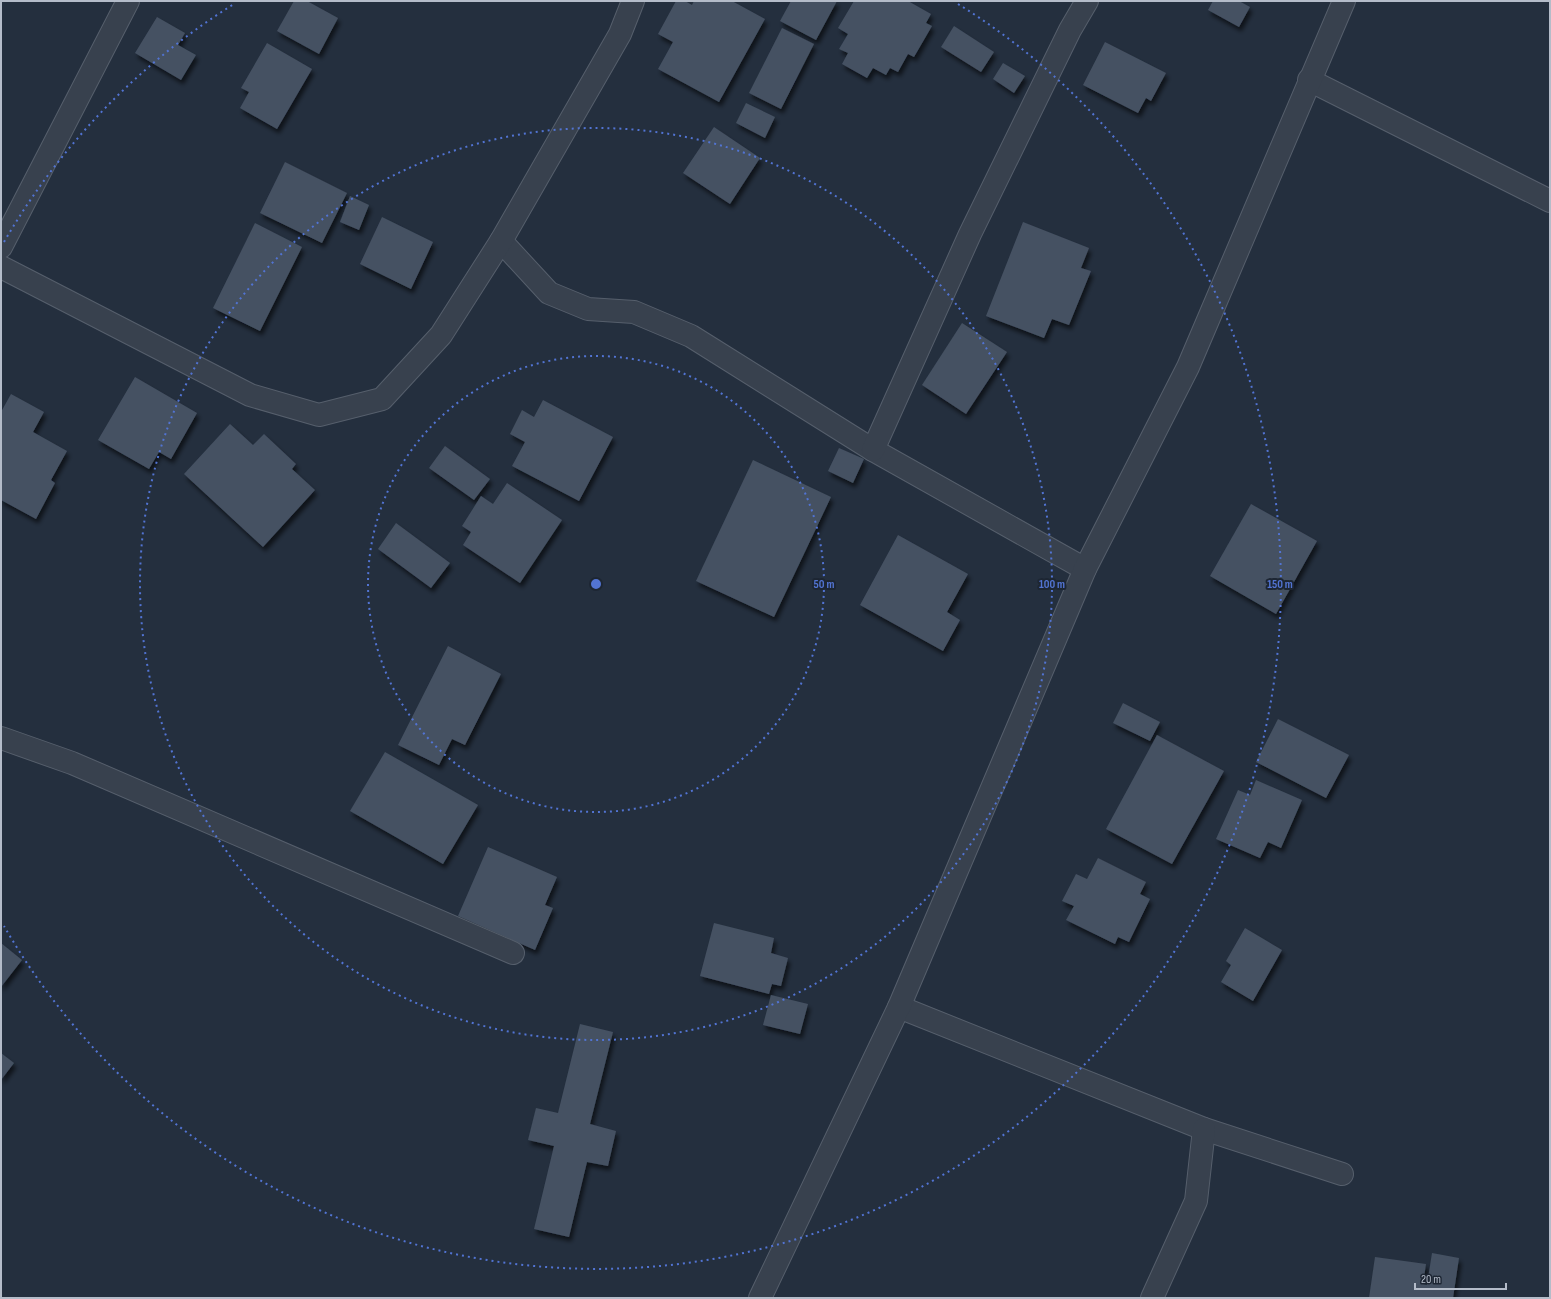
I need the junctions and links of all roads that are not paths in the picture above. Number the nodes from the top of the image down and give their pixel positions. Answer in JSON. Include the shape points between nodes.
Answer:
{"nodes":[{"id":1,"x":128,"y":1,"type":"edge"},
{"id":2,"x":633,"y":1,"type":"edge"},
{"id":3,"x":1086,"y":1,"type":"edge"},
{"id":4,"x":1344,"y":1,"type":"edge"},
{"id":5,"x":1309,"y":80,"type":"junction"},
{"id":6,"x":1550,"y":201,"type":"edge"},
{"id":7,"x":501,"y":241,"type":"junction"},
{"id":8,"x":1,"y":247,"type":"edge"},
{"id":9,"x":1,"y":267,"type":"edge"},
{"id":10,"x":873,"y":450,"type":"junction"},
{"id":11,"x":1084,"y":569,"type":"junction"},
{"id":12,"x":1,"y":738,"type":"edge"},
{"id":13,"x":513,"y":953,"type":"dead end"},
{"id":14,"x":899,"y":1007,"type":"junction"},
{"id":15,"x":1204,"y":1129,"type":"junction"},
{"id":16,"x":1342,"y":1174,"type":"dead end"},
{"id":17,"x":760,"y":1298,"type":"edge"},
{"id":18,"x":1152,"y":1298,"type":"edge"}],
"edges":[{"from":1,"to":8,"type":"street"},
{"from":2,"to":7,"type":"street","via":[[620,34]]},
{"from":3,"to":10,"type":"street","via":[[970,234]]},
{"from":4,"to":5,"type":"street"},
{"from":5,"to":6,"type":"street"},
{"from":5,"to":11,"type":"street","via":[[1188,367]]},
{"from":7,"to":9,"type":"street","via":[[441,335],[382,399],[319,415],[250,395]]},
{"from":7,"to":10,"type":"street","via":[[549,293],[588,309],[634,312],[691,336]]},
{"from":10,"to":11,"type":"street"},
{"from":11,"to":14,"type":"street"},
{"from":12,"to":13,"type":"street","via":[[72,763]]},
{"from":14,"to":15,"type":"street"},
{"from":14,"to":17,"type":"street"},
{"from":15,"to":16,"type":"street"},
{"from":15,"to":18,"type":"street","via":[[1196,1201]]}]}
